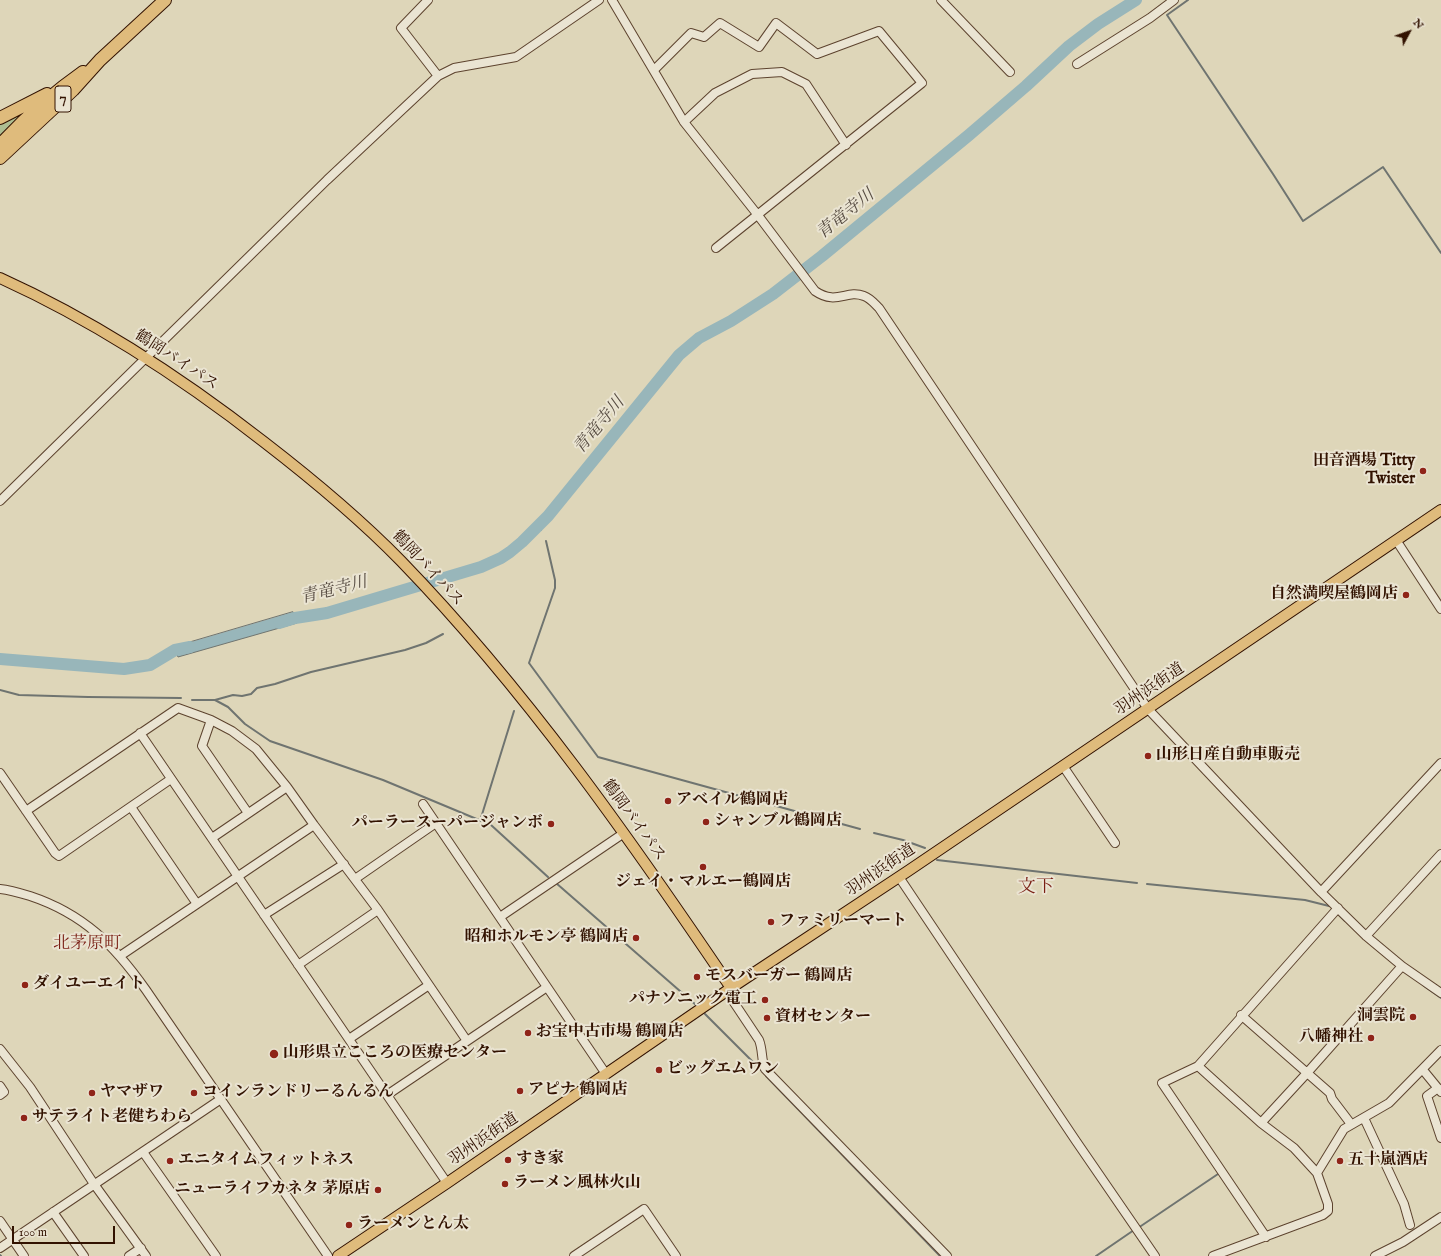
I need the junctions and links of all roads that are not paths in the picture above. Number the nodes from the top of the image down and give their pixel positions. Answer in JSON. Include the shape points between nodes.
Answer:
{"nodes":[{"id":1,"x":165,"y":0,"type":"edge"},
{"id":2,"x":428,"y":0,"type":"edge"},
{"id":3,"x":599,"y":0,"type":"edge"},
{"id":4,"x":612,"y":0,"type":"edge"},
{"id":5,"x":941,"y":0,"type":"edge"},
{"id":6,"x":1174,"y":0,"type":"edge"},
{"id":7,"x":100,"y":60,"type":"junction"},
{"id":8,"x":1077,"y":64,"type":"dead end"},
{"id":9,"x":654,"y":70,"type":"junction"},
{"id":10,"x":1010,"y":72,"type":"dead end"},
{"id":11,"x":438,"y":76,"type":"junction"},
{"id":12,"x":65,"y":84,"type":"junction"},
{"id":13,"x":0,"y":118,"type":"edge"},
{"id":14,"x":684,"y":122,"type":"junction"},
{"id":15,"x":0,"y":145,"type":"edge"},
{"id":16,"x":846,"y":145,"type":"junction"},
{"id":17,"x":0,"y":158,"type":"edge"},
{"id":18,"x":757,"y":214,"type":"junction"},
{"id":19,"x":716,"y":248,"type":"dead end"},
{"id":20,"x":0,"y":278,"type":"edge"},
{"id":21,"x":148,"y":358,"type":"junction"},
{"id":22,"x":0,"y":501,"type":"edge"},
{"id":23,"x":1441,"y":510,"type":"edge"},
{"id":24,"x":1396,"y":540,"type":"junction"},
{"id":25,"x":1441,"y":609,"type":"edge"},
{"id":26,"x":1148,"y":709,"type":"junction"},
{"id":27,"x":211,"y":720,"type":"junction"},
{"id":28,"x":140,"y":733,"type":"junction"},
{"id":29,"x":1441,"y":764,"type":"edge"},
{"id":30,"x":1063,"y":766,"type":"junction"},
{"id":31,"x":0,"y":773,"type":"edge"},
{"id":32,"x":171,"y":779,"type":"junction"},
{"id":33,"x":288,"y":787,"type":"junction"},
{"id":34,"x":423,"y":804,"type":"dead end"},
{"id":35,"x":131,"y":807,"type":"junction"},
{"id":36,"x":26,"y":811,"type":"junction"},
{"id":37,"x":248,"y":813,"type":"junction"},
{"id":38,"x":436,"y":823,"type":"junction"},
{"id":39,"x":314,"y":825,"type":"junction"},
{"id":40,"x":624,"y":833,"type":"junction"},
{"id":41,"x":212,"y":838,"type":"junction"},
{"id":42,"x":1115,"y":843,"type":"dead end"},
{"id":43,"x":1441,"y":854,"type":"edge"},
{"id":44,"x":344,"y":864,"type":"junction"},
{"id":45,"x":238,"y":877,"type":"junction"},
{"id":46,"x":899,"y":877,"type":"junction"},
{"id":47,"x":355,"y":879,"type":"junction"},
{"id":48,"x":0,"y":889,"type":"edge"},
{"id":49,"x":1321,"y":892,"type":"junction"},
{"id":50,"x":197,"y":904,"type":"junction"},
{"id":51,"x":378,"y":910,"type":"junction"},
{"id":52,"x":1336,"y":910,"type":"junction"},
{"id":53,"x":264,"y":915,"type":"junction"},
{"id":54,"x":500,"y":917,"type":"junction"},
{"id":55,"x":1366,"y":936,"type":"junction"},
{"id":56,"x":120,"y":956,"type":"junction"},
{"id":57,"x":298,"y":965,"type":"junction"},
{"id":58,"x":1400,"y":968,"type":"junction"},
{"id":59,"x":429,"y":985,"type":"junction"},
{"id":60,"x":547,"y":987,"type":"junction"},
{"id":61,"x":731,"y":988,"type":"junction"},
{"id":62,"x":1441,"y":993,"type":"edge"},
{"id":63,"x":1241,"y":1015,"type":"junction"},
{"id":64,"x":349,"y":1039,"type":"junction"},
{"id":65,"x":467,"y":1041,"type":"junction"},
{"id":66,"x":0,"y":1049,"type":"edge"},
{"id":67,"x":1441,"y":1050,"type":"edge"},
{"id":68,"x":1198,"y":1066,"type":"junction"},
{"id":69,"x":1423,"y":1070,"type":"junction"},
{"id":70,"x":1307,"y":1073,"type":"junction"},
{"id":71,"x":606,"y":1074,"type":"junction"},
{"id":72,"x":0,"y":1086,"type":"edge"},
{"id":73,"x":1439,"y":1090,"type":"edge"},
{"id":74,"x":0,"y":1095,"type":"edge"},
{"id":75,"x":387,"y":1095,"type":"junction"},
{"id":76,"x":221,"y":1099,"type":"junction"},
{"id":77,"x":1364,"y":1118,"type":"junction"},
{"id":78,"x":1262,"y":1123,"type":"junction"},
{"id":79,"x":1351,"y":1124,"type":"junction"},
{"id":80,"x":1441,"y":1138,"type":"edge"},
{"id":81,"x":142,"y":1152,"type":"junction"},
{"id":82,"x":1317,"y":1173,"type":"junction"},
{"id":83,"x":447,"y":1183,"type":"junction"},
{"id":84,"x":94,"y":1184,"type":"junction"},
{"id":85,"x":53,"y":1212,"type":"junction"},
{"id":86,"x":1441,"y":1217,"type":"edge"},
{"id":87,"x":0,"y":1221,"type":"edge"},
{"id":88,"x":1410,"y":1225,"type":"dead end"},
{"id":89,"x":1266,"y":1237,"type":"junction"},
{"id":90,"x":13,"y":1239,"type":"junction"},
{"id":91,"x":0,"y":1248,"type":"edge"},
{"id":92,"x":140,"y":1248,"type":"junction"},
{"id":93,"x":24,"y":1256,"type":"edge"},
{"id":94,"x":84,"y":1256,"type":"edge"},
{"id":95,"x":129,"y":1256,"type":"edge"},
{"id":96,"x":146,"y":1256,"type":"edge"},
{"id":97,"x":216,"y":1256,"type":"edge"},
{"id":98,"x":328,"y":1256,"type":"edge"},
{"id":99,"x":338,"y":1256,"type":"edge"},
{"id":100,"x":574,"y":1256,"type":"edge"},
{"id":101,"x":676,"y":1256,"type":"edge"},
{"id":102,"x":946,"y":1256,"type":"edge"},
{"id":103,"x":1155,"y":1256,"type":"edge"},
{"id":104,"x":1213,"y":1256,"type":"edge"},
{"id":105,"x":1375,"y":1256,"type":"edge"}],
"edges":[{"from":1,"to":7,"type":"highway","number":"7"},
{"from":2,"to":11,"type":"street","via":[[401,28]]},
{"from":3,"to":11,"type":"street","via":[[516,57],[454,68]]},
{"from":4,"to":9,"type":"street"},
{"from":5,"to":10,"type":"street"},
{"from":6,"to":8,"type":"street"},
{"from":7,"to":12,"type":"highway","number":"7"},
{"from":7,"to":17,"type":"highway","number":"7","via":[[73,90]]},
{"from":9,"to":14,"type":"street"},
{"from":9,"to":16,"type":"street","via":[[691,33],[704,37],[720,23],[759,47],[776,23],[817,54],[879,31],[922,83]]},
{"from":11,"to":21,"type":"street","via":[[327,180]]},
{"from":12,"to":13,"type":"highway"},
{"from":12,"to":15,"type":"highway","number":"7"},
{"from":14,"to":16,"type":"street","via":[[716,93],[752,74],[782,72],[806,84]]},
{"from":14,"to":18,"type":"street"},
{"from":16,"to":18,"type":"street"},
{"from":18,"to":19,"type":"street"},
{"from":18,"to":26,"type":"street","via":[[815,290],[822,295],[838,298],[860,294],[879,308]]},
{"from":20,"to":21,"type":"main road","name":"鶴岡バイパス"},
{"from":21,"to":22,"type":"street"},
{"from":21,"to":40,"type":"main road","name":"鶴岡バイパス","via":[[292,463],[339,502],[399,559],[537,719]]},
{"from":23,"to":24,"type":"main road","name":"羽州浜街道"},
{"from":24,"to":25,"type":"street"},
{"from":24,"to":26,"type":"main road","name":"羽州浜街道"},
{"from":26,"to":30,"type":"main road","name":"羽州浜街道"},
{"from":26,"to":49,"type":"street"},
{"from":27,"to":28,"type":"street","via":[[178,708]]},
{"from":27,"to":33,"type":"street","via":[[232,731],[256,749]]},
{"from":27,"to":37,"type":"street","via":[[202,746]]},
{"from":28,"to":32,"type":"street"},
{"from":28,"to":36,"type":"street"},
{"from":29,"to":49,"type":"street"},
{"from":30,"to":42,"type":"street"},
{"from":30,"to":46,"type":"main road","name":"羽州浜街道"},
{"from":31,"to":36,"type":"street"},
{"from":32,"to":35,"type":"street"},
{"from":32,"to":41,"type":"street"},
{"from":33,"to":37,"type":"street"},
{"from":33,"to":39,"type":"street"},
{"from":34,"to":38,"type":"street"},
{"from":35,"to":36,"type":"street","via":[[59,856]]},
{"from":35,"to":50,"type":"street"},
{"from":37,"to":41,"type":"street"},
{"from":38,"to":47,"type":"street"},
{"from":38,"to":54,"type":"street"},
{"from":39,"to":44,"type":"street"},
{"from":39,"to":45,"type":"street"},
{"from":40,"to":54,"type":"street"},
{"from":40,"to":61,"type":"main road","name":"鶴岡バイパス"},
{"from":41,"to":45,"type":"street"},
{"from":43,"to":55,"type":"street"},
{"from":44,"to":47,"type":"street"},
{"from":44,"to":53,"type":"street"},
{"from":45,"to":50,"type":"street"},
{"from":45,"to":53,"type":"street"},
{"from":46,"to":61,"type":"main road","name":"羽州浜街道"},
{"from":46,"to":103,"type":"street"},
{"from":47,"to":51,"type":"street"},
{"from":48,"to":56,"type":"street","via":[[43,901],[74,916],[97,933]]},
{"from":49,"to":52,"type":"street"},
{"from":50,"to":56,"type":"street"},
{"from":51,"to":57,"type":"street"},
{"from":51,"to":59,"type":"street"},
{"from":52,"to":55,"type":"street"},
{"from":52,"to":63,"type":"street"},
{"from":53,"to":57,"type":"street"},
{"from":54,"to":60,"type":"street"},
{"from":55,"to":58,"type":"street"},
{"from":56,"to":76,"type":"street"},
{"from":57,"to":64,"type":"street"},
{"from":58,"to":62,"type":"street"},
{"from":58,"to":70,"type":"street"},
{"from":59,"to":64,"type":"street"},
{"from":59,"to":65,"type":"street"},
{"from":60,"to":65,"type":"street"},
{"from":60,"to":71,"type":"street"},
{"from":61,"to":71,"type":"main road","name":"羽州浜街道"},
{"from":61,"to":102,"type":"street","via":[[733,1001],[762,1046],[765,1069]]},
{"from":63,"to":68,"type":"street"},
{"from":63,"to":70,"type":"street"},
{"from":64,"to":75,"type":"street"},
{"from":65,"to":75,"type":"street"},
{"from":66,"to":84,"type":"street","via":[[41,1103]]},
{"from":67,"to":69,"type":"street"},
{"from":68,"to":78,"type":"street"},
{"from":68,"to":89,"type":"street","via":[[1162,1083]]},
{"from":69,"to":73,"type":"street"},
{"from":69,"to":77,"type":"street","via":[[1389,1103]]},
{"from":70,"to":78,"type":"street"},
{"from":70,"to":79,"type":"street","via":[[1330,1093]]},
{"from":71,"to":83,"type":"main road","name":"羽州浜街道"},
{"from":72,"to":74,"type":"street","via":[[4,1092]]},
{"from":73,"to":80,"type":"street","via":[[1427,1096]]},
{"from":75,"to":83,"type":"street"},
{"from":76,"to":81,"type":"street"},
{"from":76,"to":98,"type":"street"},
{"from":77,"to":79,"type":"street"},
{"from":77,"to":88,"type":"street","via":[[1404,1204]]},
{"from":78,"to":82,"type":"street","via":[[1294,1148]]},
{"from":79,"to":82,"type":"street","via":[[1344,1129]]},
{"from":81,"to":84,"type":"street"},
{"from":81,"to":97,"type":"street"},
{"from":82,"to":89,"type":"street","via":[[1328,1211],[1323,1216]]},
{"from":83,"to":99,"type":"main road","name":"羽州浜街道"},
{"from":84,"to":85,"type":"street"},
{"from":84,"to":92,"type":"street"},
{"from":85,"to":90,"type":"street"},
{"from":85,"to":94,"type":"street"},
{"from":86,"to":105,"type":"street","via":[[1403,1242]]},
{"from":87,"to":90,"type":"street"},
{"from":89,"to":104,"type":"street"},
{"from":90,"to":91,"type":"street"},
{"from":90,"to":93,"type":"street"},
{"from":92,"to":95,"type":"street"},
{"from":92,"to":96,"type":"street"},
{"from":100,"to":101,"type":"street","via":[[644,1209]]}]}
